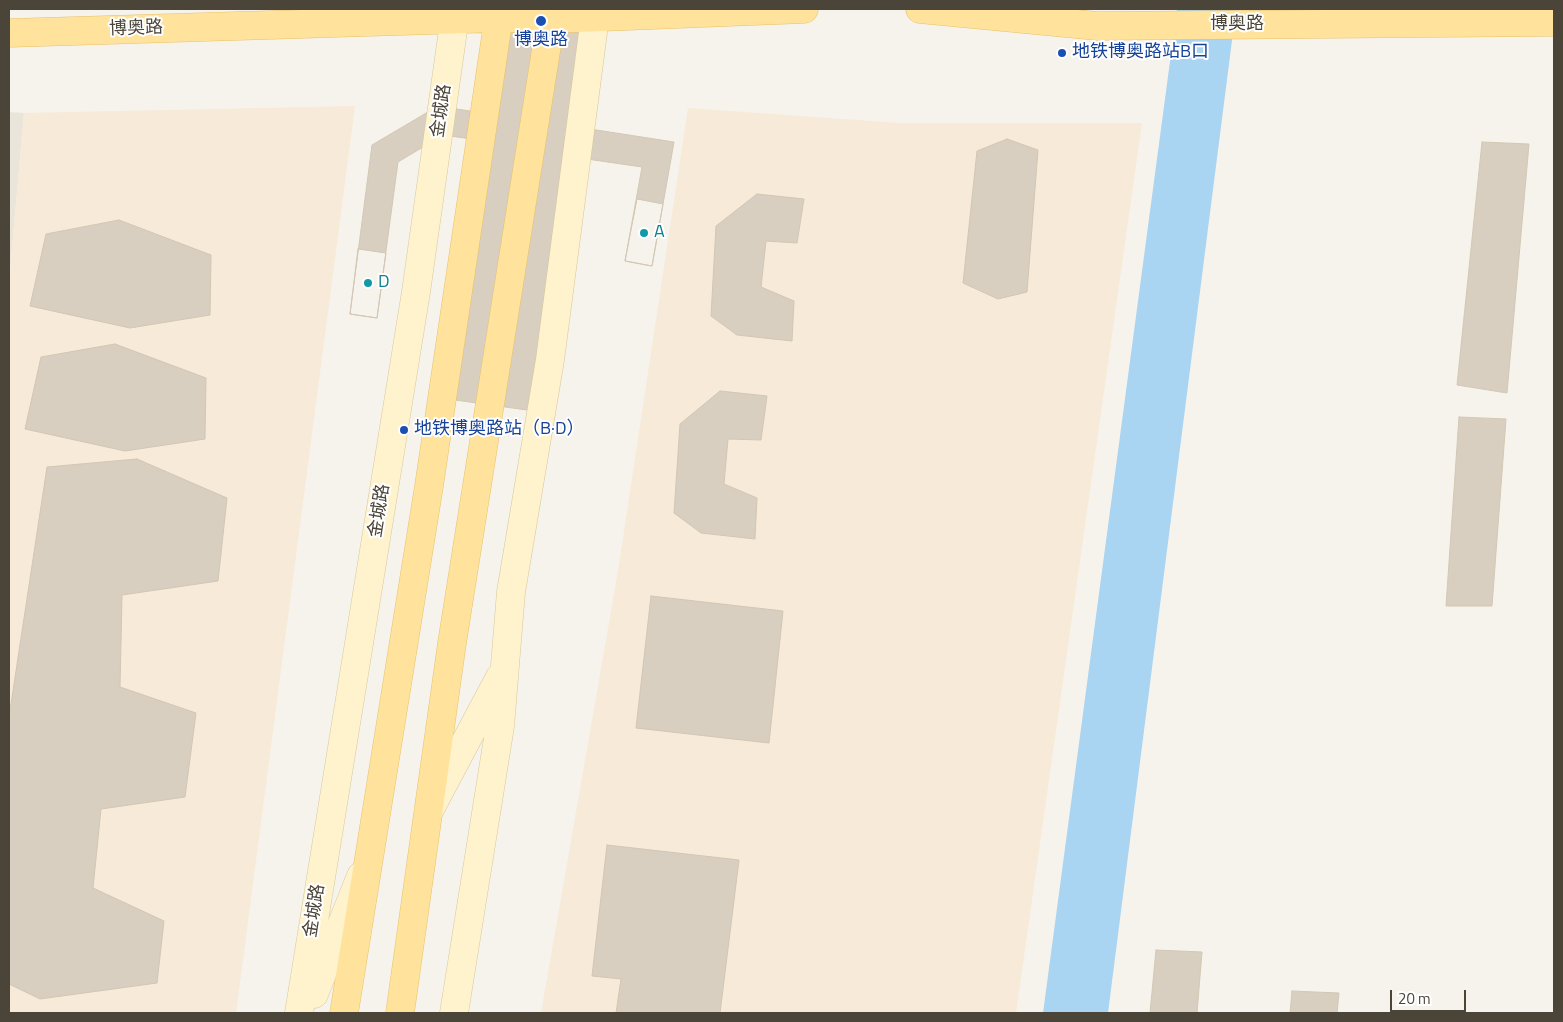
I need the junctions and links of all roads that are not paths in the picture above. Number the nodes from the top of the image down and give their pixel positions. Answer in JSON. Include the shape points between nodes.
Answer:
{"nodes":[{"id":1,"x":804,"y":9,"type":"edge"},
{"id":2,"x":920,"y":9,"type":"edge"},
{"id":3,"x":499,"y":13,"type":"edge"},
{"id":4,"x":597,"y":13,"type":"edge"},
{"id":5,"x":456,"y":14,"type":"edge"},
{"id":6,"x":553,"y":14,"type":"edge"},
{"id":7,"x":1554,"y":22,"type":"edge"},
{"id":8,"x":9,"y":33,"type":"edge"},
{"id":9,"x":504,"y":667,"type":"junction"},
{"id":10,"x":428,"y":812,"type":"junction"},
{"id":11,"x":370,"y":854,"type":"junction"},
{"id":12,"x":299,"y":1013,"type":"edge"},
{"id":13,"x":306,"y":1013,"type":"edge"},
{"id":14,"x":344,"y":1013,"type":"edge"},
{"id":15,"x":400,"y":1013,"type":"edge"},
{"id":16,"x":454,"y":1013,"type":"edge"}],
"edges":[{"from":1,"to":4,"type":"main road","name":"博奥路"},
{"from":2,"to":7,"type":"main road","name":"博奥路","via":[[1096,26]]},
{"from":3,"to":5,"type":"main road","name":"博奥路"},
{"from":3,"to":6,"type":"main road","name":"博奥路"},
{"from":3,"to":11,"type":"main road","via":[[429,486]]},
{"from":4,"to":6,"type":"main road","name":"博奥路"},
{"from":4,"to":9,"type":"main road","via":[[550,360],[511,592]]},
{"from":5,"to":8,"type":"main road","name":"博奥路"},
{"from":5,"to":12,"type":"main road","name":"金城路","via":[[416,292]]},
{"from":6,"to":10,"type":"main road"},
{"from":9,"to":10,"type":"main road"},
{"from":9,"to":16,"type":"main road","via":[[500,726]]},
{"from":10,"to":15,"type":"main road"},
{"from":11,"to":13,"type":"main road"},
{"from":11,"to":14,"type":"main road"}]}
